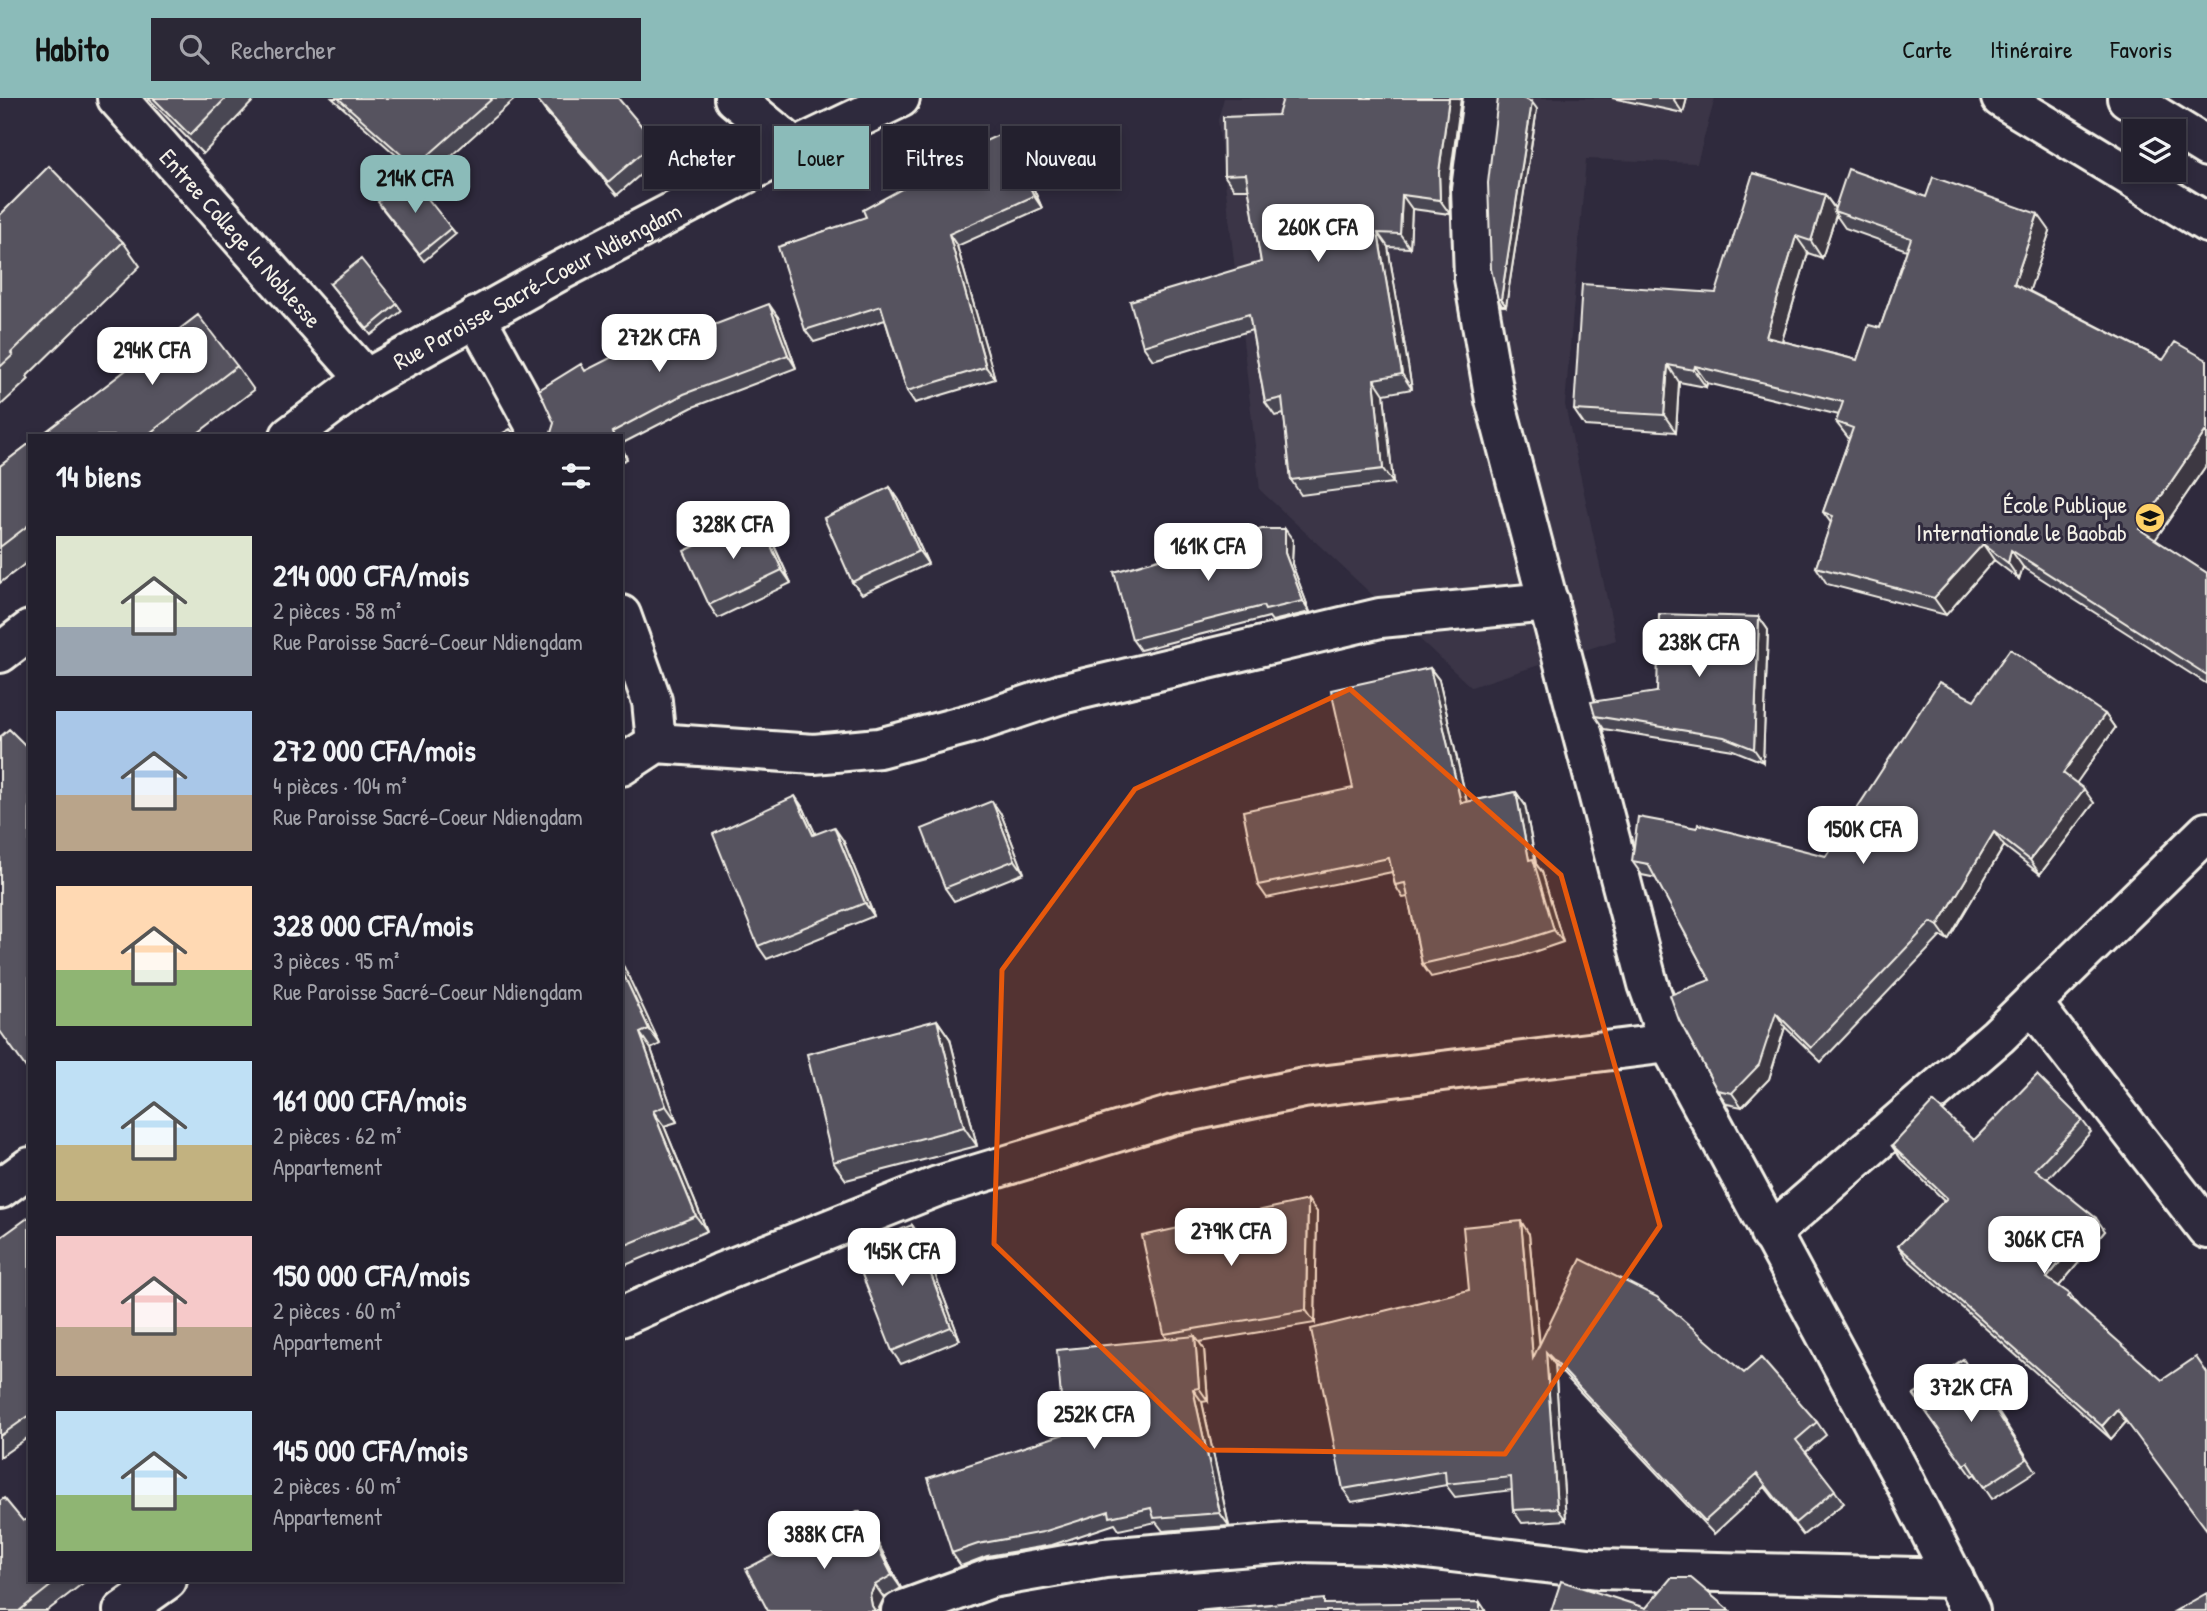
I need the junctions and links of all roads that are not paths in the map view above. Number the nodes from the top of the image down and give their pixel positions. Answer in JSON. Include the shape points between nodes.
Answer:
{"nodes":[{"id":1,"x":117,"y":98,"type":"edge"},
{"id":2,"x":734,"y":98,"type":"edge"},
{"id":3,"x":900,"y":98,"type":"edge"},
{"id":4,"x":1483,"y":98,"type":"edge"},
{"id":5,"x":2001,"y":98,"type":"edge"},
{"id":6,"x":2127,"y":98,"type":"edge"},
{"id":7,"x":841,"y":126,"type":"edge"},
{"id":8,"x":774,"y":131,"type":"edge"},
{"id":9,"x":2207,"y":147,"type":"edge"},
{"id":10,"x":774,"y":159,"type":"edge"},
{"id":11,"x":2207,"y":223,"type":"edge"},
{"id":12,"x":476,"y":317,"type":"junction"},
{"id":13,"x":366,"y":379,"type":"junction"},
{"id":14,"x":293,"y":434,"type":"edge"},
{"id":15,"x":540,"y":434,"type":"edge"},
{"id":16,"x":1549,"y":602,"type":"junction"},
{"id":17,"x":623,"y":621,"type":"edge"},
{"id":18,"x":656,"y":743,"type":"junction"},
{"id":19,"x":623,"y":765,"type":"edge"},
{"id":20,"x":2207,"y":832,"type":"edge"},
{"id":21,"x":2032,"y":1003,"type":"junction"},
{"id":22,"x":1669,"y":1043,"type":"junction"},
{"id":23,"x":28,"y":1168,"type":"edge"},
{"id":24,"x":0,"y":1189,"type":"edge"},
{"id":25,"x":2207,"y":1229,"type":"edge"},
{"id":26,"x":1770,"y":1234,"type":"junction"},
{"id":27,"x":623,"y":1316,"type":"edge"},
{"id":28,"x":164,"y":1582,"type":"edge"},
{"id":29,"x":1962,"y":1595,"type":"edge"},
{"id":30,"x":123,"y":1611,"type":"edge"},
{"id":31,"x":901,"y":1611,"type":"edge"}],
"edges":[{"from":1,"to":13,"type":"main road","name":"Entree College la Noblesse"},
{"from":2,"to":8,"type":"main road"},
{"from":3,"to":7,"type":"main road","name":"Rue Paroisse Sacré-Coeur Ndiengdam"},
{"from":4,"to":16,"type":"main road","via":[[1471,189],[1474,278],[1495,400]]},
{"from":5,"to":11,"type":"main road"},
{"from":6,"to":9,"type":"main road"},
{"from":10,"to":12,"type":"main road","name":"Rue Paroisse Sacré-Coeur Ndiengdam"},
{"from":12,"to":13,"type":"main road","name":"Rue Paroisse Sacré-Coeur Ndiengdam"},
{"from":12,"to":15,"type":"main road"},
{"from":13,"to":14,"type":"main road","name":"Rue Paroisse Sacré-Coeur Ndiengdam"},
{"from":16,"to":18,"type":"main road","via":[[1380,618],[1061,694],[879,748],[814,754]]},
{"from":16,"to":22,"type":"main road","via":[[1648,984]]},
{"from":17,"to":18,"type":"main road","via":[[652,701]]},
{"from":18,"to":19,"type":"main road"},
{"from":20,"to":21,"type":"main road"},
{"from":21,"to":25,"type":"main road"},
{"from":21,"to":26,"type":"main road"},
{"from":22,"to":26,"type":"main road"},
{"from":22,"to":27,"type":"main road","via":[[1304,1088],[1173,1115],[937,1186]]},
{"from":23,"to":24,"type":"main road"},
{"from":26,"to":29,"type":"main road"},
{"from":28,"to":30,"type":"main road"},
{"from":29,"to":31,"type":"main road","via":[[1598,1569],[1382,1544],[1300,1542],[1105,1558],[991,1578]]}]}
